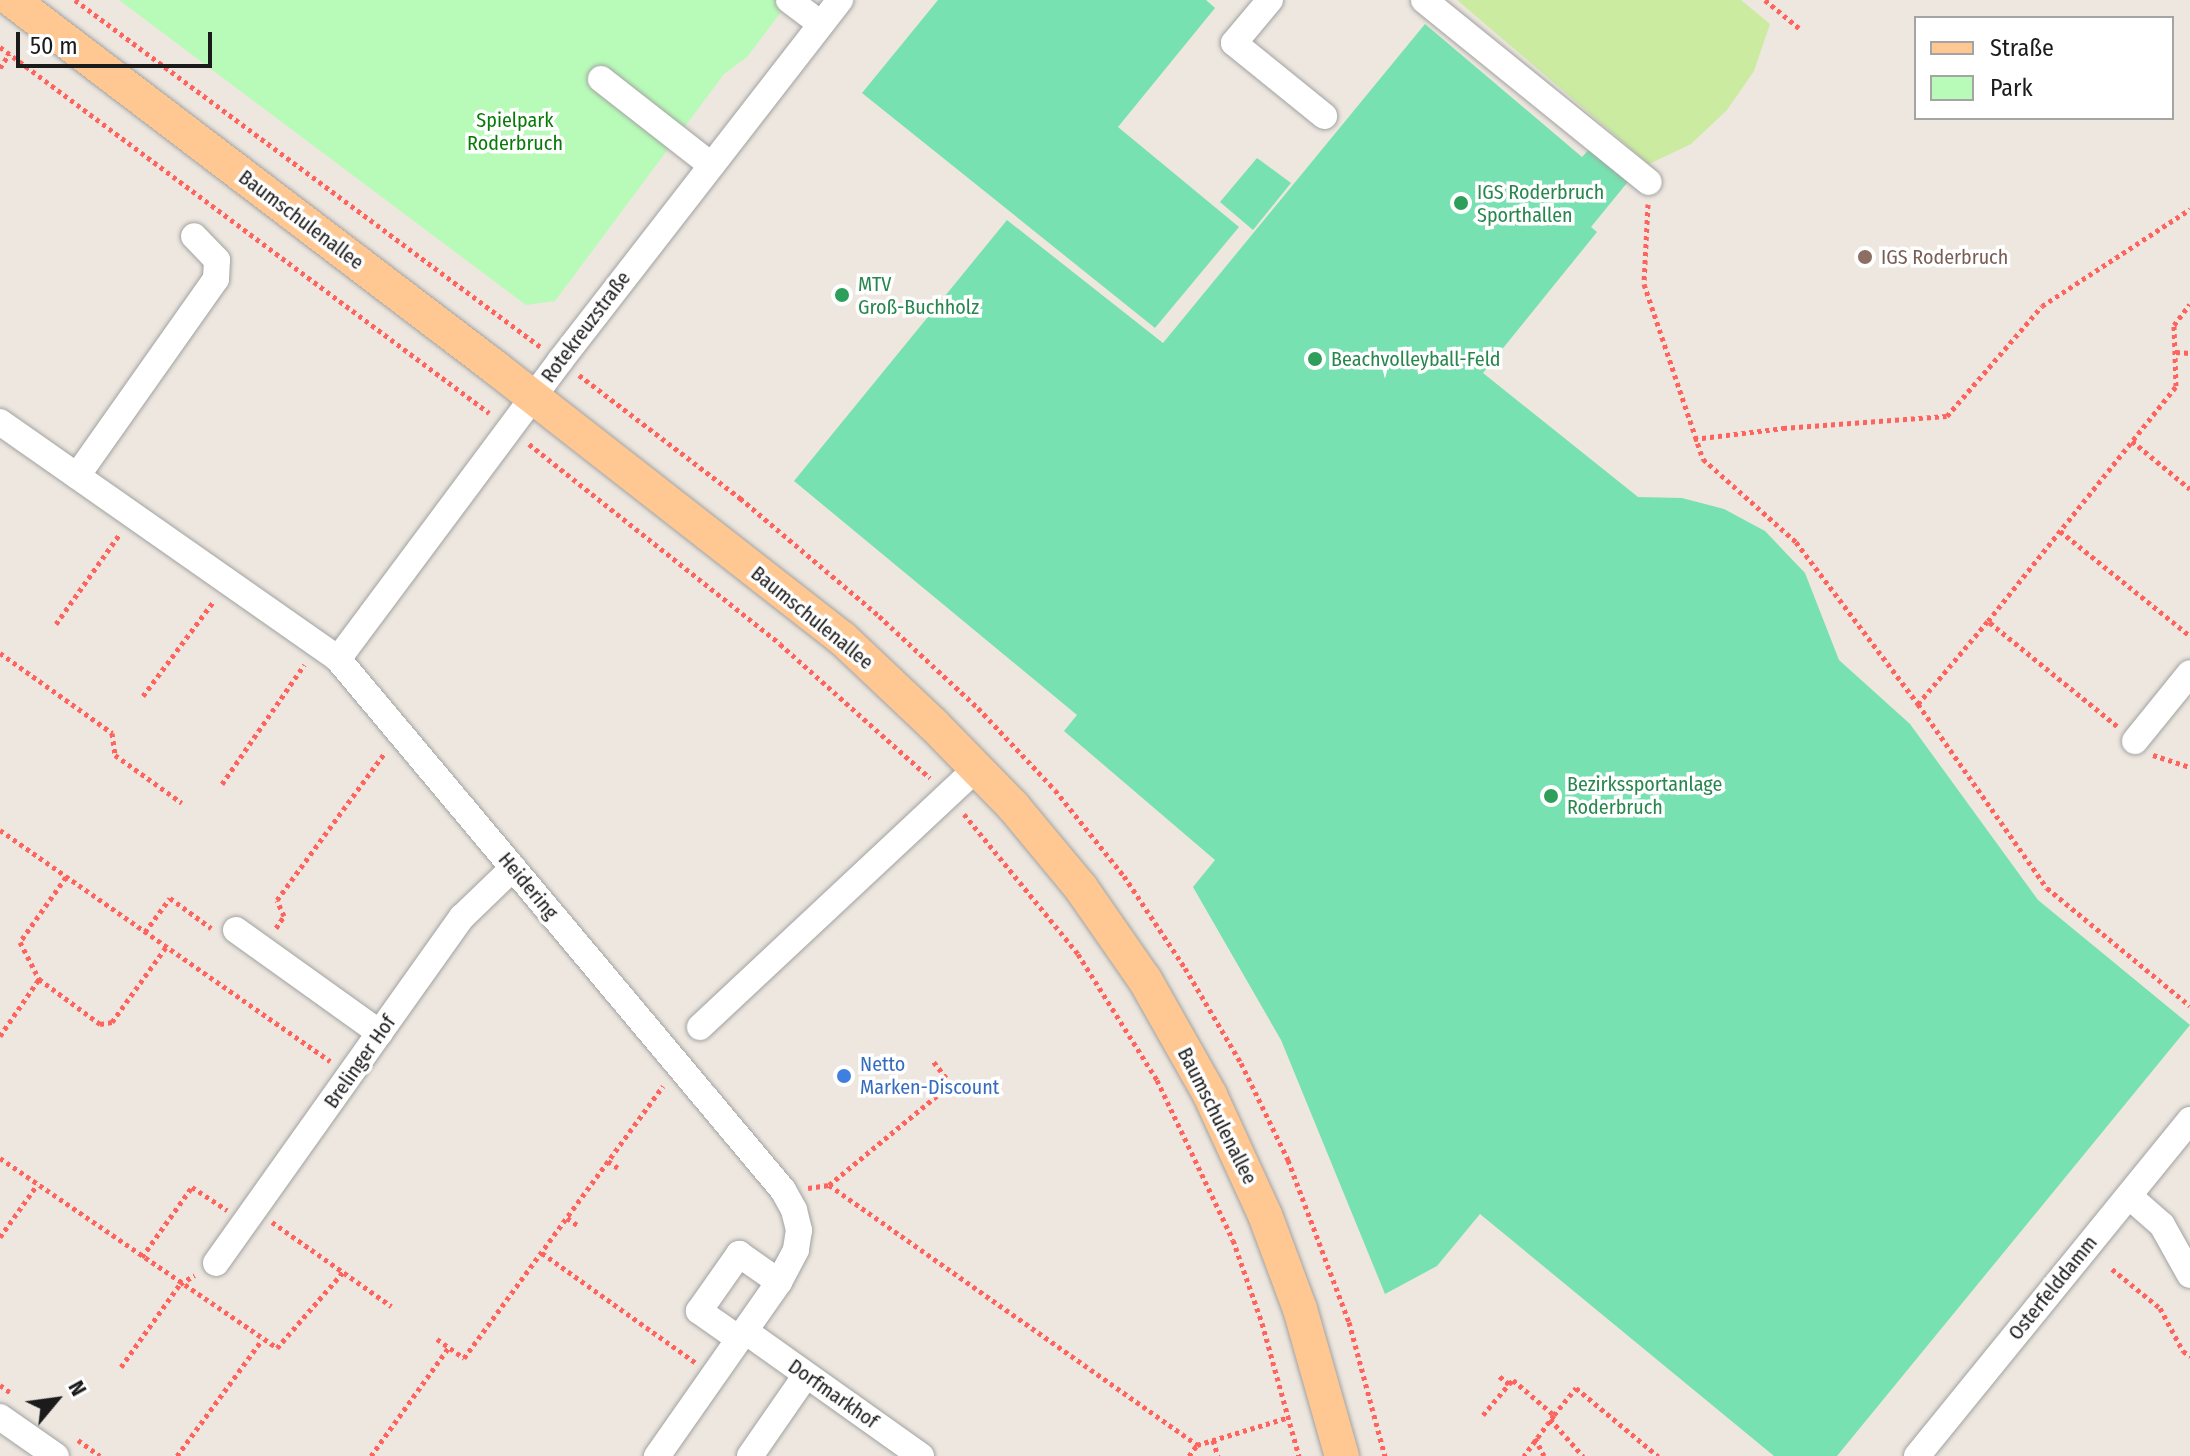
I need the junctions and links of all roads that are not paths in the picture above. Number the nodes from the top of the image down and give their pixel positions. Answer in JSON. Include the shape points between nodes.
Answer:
{"nodes":[{"id":1,"x":12,"y":0,"type":"edge"},
{"id":2,"x":789,"y":0,"type":"edge"},
{"id":3,"x":840,"y":0,"type":"edge"},
{"id":4,"x":1270,"y":0,"type":"edge"},
{"id":5,"x":1424,"y":0,"type":"edge"},
{"id":6,"x":821,"y":24,"type":"junction"},
{"id":7,"x":601,"y":79,"type":"dead end"},
{"id":8,"x":1324,"y":116,"type":"dead end"},
{"id":9,"x":711,"y":165,"type":"junction"},
{"id":10,"x":1649,"y":182,"type":"road end"},
{"id":11,"x":194,"y":236,"type":"dead end"},
{"id":12,"x":534,"y":397,"type":"junction"},
{"id":13,"x":4,"y":433,"type":"edge"},
{"id":14,"x":77,"y":476,"type":"junction"},
{"id":15,"x":328,"y":652,"type":"junction"},
{"id":16,"x":2190,"y":673,"type":"edge"},
{"id":17,"x":2135,"y":741,"type":"road end"},
{"id":18,"x":977,"y":768,"type":"junction"},
{"id":19,"x":513,"y":868,"type":"junction"},
{"id":20,"x":236,"y":930,"type":"road end"},
{"id":21,"x":700,"y":1027,"type":"dead end"},
{"id":22,"x":380,"y":1033,"type":"junction"},
{"id":23,"x":2190,"y":1120,"type":"edge"},
{"id":24,"x":2129,"y":1196,"type":"junction"},
{"id":25,"x":216,"y":1263,"type":"dead end"},
{"id":26,"x":2190,"y":1275,"type":"edge"},
{"id":27,"x":779,"y":1282,"type":"junction"},
{"id":28,"x":742,"y":1335,"type":"junction"},
{"id":29,"x":806,"y":1375,"type":"junction"},
{"id":30,"x":0,"y":1417,"type":"edge"},
{"id":31,"x":56,"y":1456,"type":"edge"},
{"id":32,"x":657,"y":1456,"type":"edge"},
{"id":33,"x":750,"y":1456,"type":"edge"},
{"id":34,"x":921,"y":1456,"type":"edge"},
{"id":35,"x":1342,"y":1456,"type":"edge"},
{"id":36,"x":1917,"y":1456,"type":"edge"}],
"edges":[{"from":1,"to":12,"type":"main road","name":"Baumschulenallee"},
{"from":2,"to":6,"type":"street"},
{"from":3,"to":6,"type":"street","name":"Rotekreuzstraße"},
{"from":4,"to":8,"type":"street","via":[[1234,43]]},
{"from":5,"to":10,"type":"street"},
{"from":6,"to":9,"type":"street","name":"Rotekreuzstraße"},
{"from":7,"to":9,"type":"street"},
{"from":9,"to":12,"type":"street","name":"Rotekreuzstraße"},
{"from":11,"to":14,"type":"street","via":[[217,260],[216,279]]},
{"from":12,"to":15,"type":"street","name":"Rotekreuzstraße"},
{"from":12,"to":18,"type":"main road","name":"Baumschulenallee","via":[[842,638]]},
{"from":13,"to":14,"type":"street","name":"Heidering"},
{"from":14,"to":15,"type":"street","name":"Heidering"},
{"from":15,"to":19,"type":"street","name":"Heidering"},
{"from":16,"to":17,"type":"street"},
{"from":18,"to":21,"type":"street"},
{"from":18,"to":35,"type":"main road","name":"Baumschulenallee","via":[[1081,888],[1145,980],[1210,1095],[1295,1295]]},
{"from":19,"to":22,"type":"street","name":"Brelinger Hof","via":[[462,917]]},
{"from":19,"to":27,"type":"street","name":"Heidering","via":[[783,1190],[799,1230],[796,1250]]},
{"from":20,"to":22,"type":"street"},
{"from":22,"to":25,"type":"street","name":"Brelinger Hof"},
{"from":23,"to":24,"type":"street","name":"Osterfelddamm"},
{"from":24,"to":26,"type":"street","via":[[2162,1225]]},
{"from":24,"to":36,"type":"street","name":"Osterfelddamm"},
{"from":27,"to":28,"type":"street","name":"Heidering"},
{"from":27,"to":28,"type":"street","name":"Dorfmarkhof","via":[[739,1254],[699,1311]]},
{"from":28,"to":29,"type":"street","name":"Dorfmarkhof"},
{"from":28,"to":32,"type":"street","name":"Heidering"},
{"from":29,"to":33,"type":"street"},
{"from":29,"to":34,"type":"street","name":"Dorfmarkhof"},
{"from":30,"to":31,"type":"street"}]}
